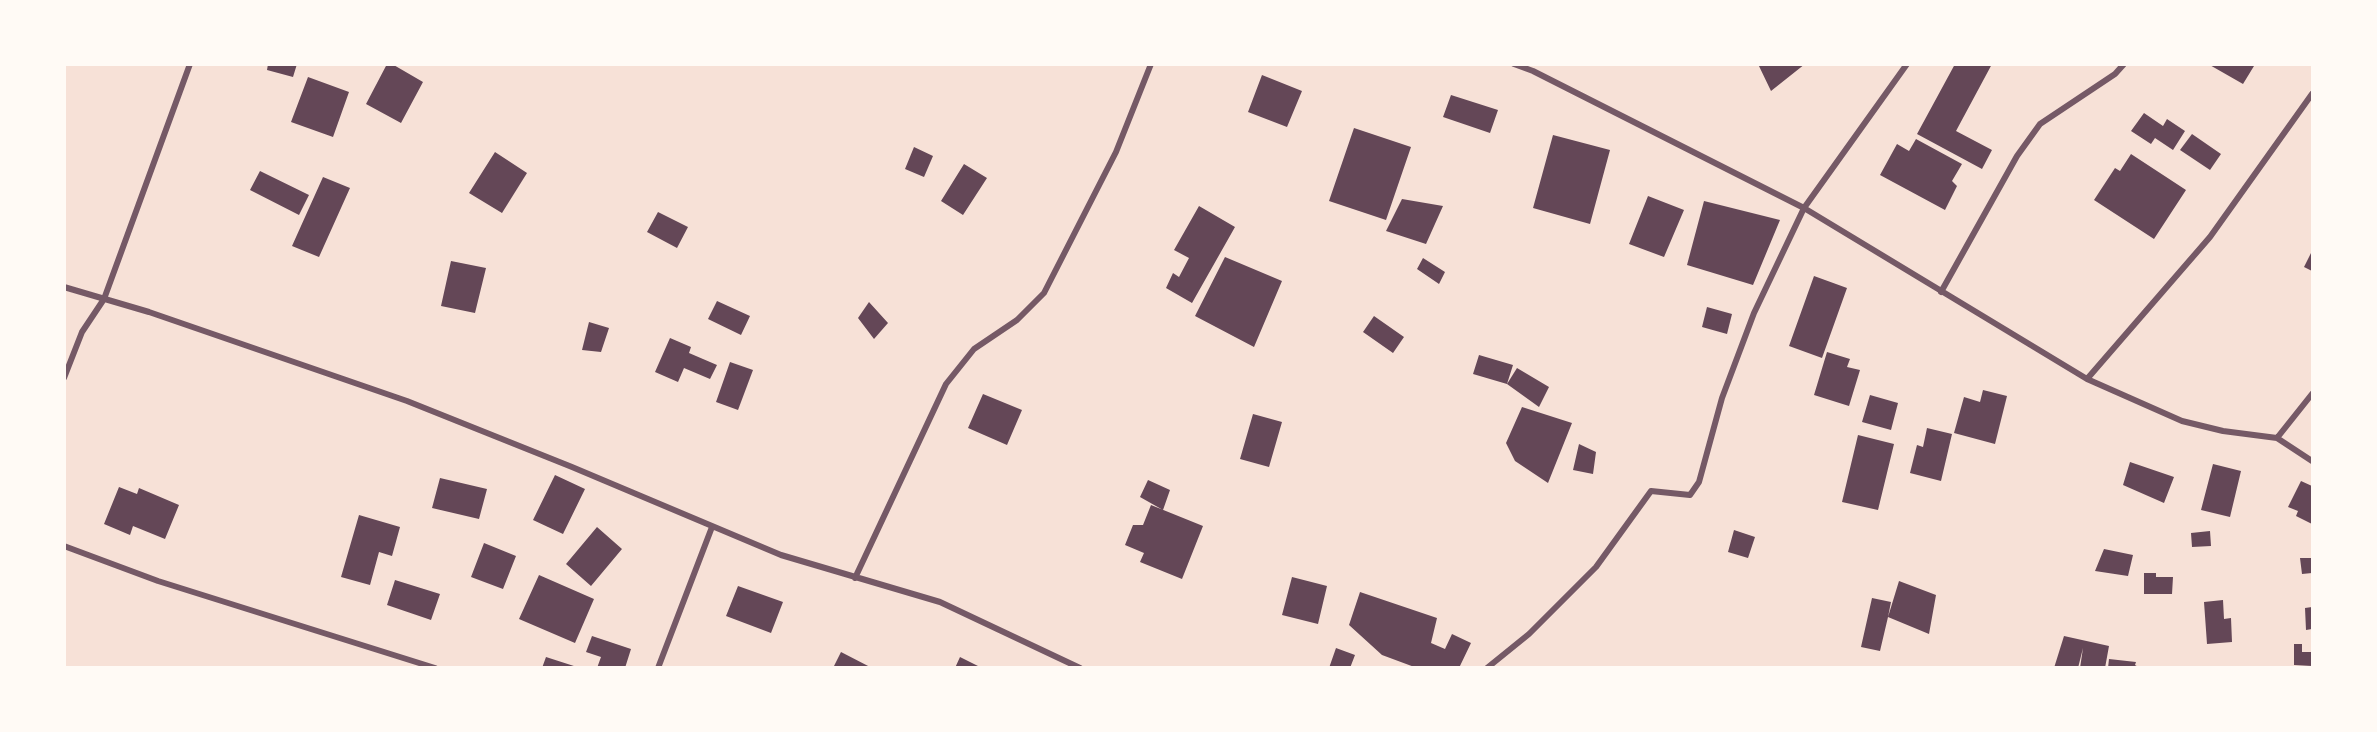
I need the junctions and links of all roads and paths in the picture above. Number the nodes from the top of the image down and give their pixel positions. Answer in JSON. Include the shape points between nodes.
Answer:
{"nodes":[{"id":1,"x":190,"y":64,"type":"edge"},
{"id":2,"x":1151,"y":64,"type":"edge"},
{"id":3,"x":1514,"y":64,"type":"edge"},
{"id":4,"x":1907,"y":64,"type":"edge"},
{"id":5,"x":2124,"y":64,"type":"edge"},
{"id":6,"x":1534,"y":68,"type":"edge"},
{"id":7,"x":2313,"y":94,"type":"edge"},
{"id":8,"x":1804,"y":208,"type":"junction"},
{"id":9,"x":64,"y":287,"type":"edge"},
{"id":10,"x":1941,"y":292,"type":"junction"},
{"id":11,"x":104,"y":299,"type":"junction"},
{"id":12,"x":64,"y":378,"type":"edge"},
{"id":13,"x":2087,"y":379,"type":"junction"},
{"id":14,"x":2313,"y":394,"type":"edge"},
{"id":15,"x":2277,"y":438,"type":"junction"},
{"id":16,"x":2313,"y":462,"type":"edge"},
{"id":17,"x":712,"y":527,"type":"junction"},
{"id":18,"x":64,"y":546,"type":"edge"},
{"id":19,"x":855,"y":578,"type":"junction"},
{"id":20,"x":435,"y":668,"type":"edge"},
{"id":21,"x":658,"y":668,"type":"edge"},
{"id":22,"x":1080,"y":668,"type":"edge"},
{"id":23,"x":1488,"y":668,"type":"edge"}],
"edges":[{"from":1,"to":11,"type":"street"},
{"from":2,"to":19,"type":"street","via":[[1116,152],[1044,293],[1017,320],[974,349],[946,384]]},
{"from":3,"to":6,"type":"street"},
{"from":4,"to":8,"type":"street"},
{"from":5,"to":10,"type":"street","via":[[2040,124],[2017,156]]},
{"from":6,"to":8,"type":"street"},
{"from":7,"to":13,"type":"street","via":[[2210,237]]},
{"from":8,"to":10,"type":"street"},
{"from":8,"to":23,"type":"street","via":[[1754,312],[1722,398],[1700,482],[1690,495],[1651,491],[1596,567],[1529,634]]},
{"from":9,"to":11,"type":"street"},
{"from":10,"to":13,"type":"street"},
{"from":11,"to":12,"type":"street","via":[[81,332]]},
{"from":11,"to":17,"type":"street","via":[[407,401]]},
{"from":13,"to":15,"type":"street","via":[[2182,421]]},
{"from":14,"to":15,"type":"street"},
{"from":15,"to":16,"type":"street"},
{"from":17,"to":19,"type":"street","via":[[781,555]]},
{"from":17,"to":21,"type":"street"},
{"from":18,"to":20,"type":"street","via":[[158,581]]},
{"from":19,"to":22,"type":"street","via":[[940,602]]}]}
